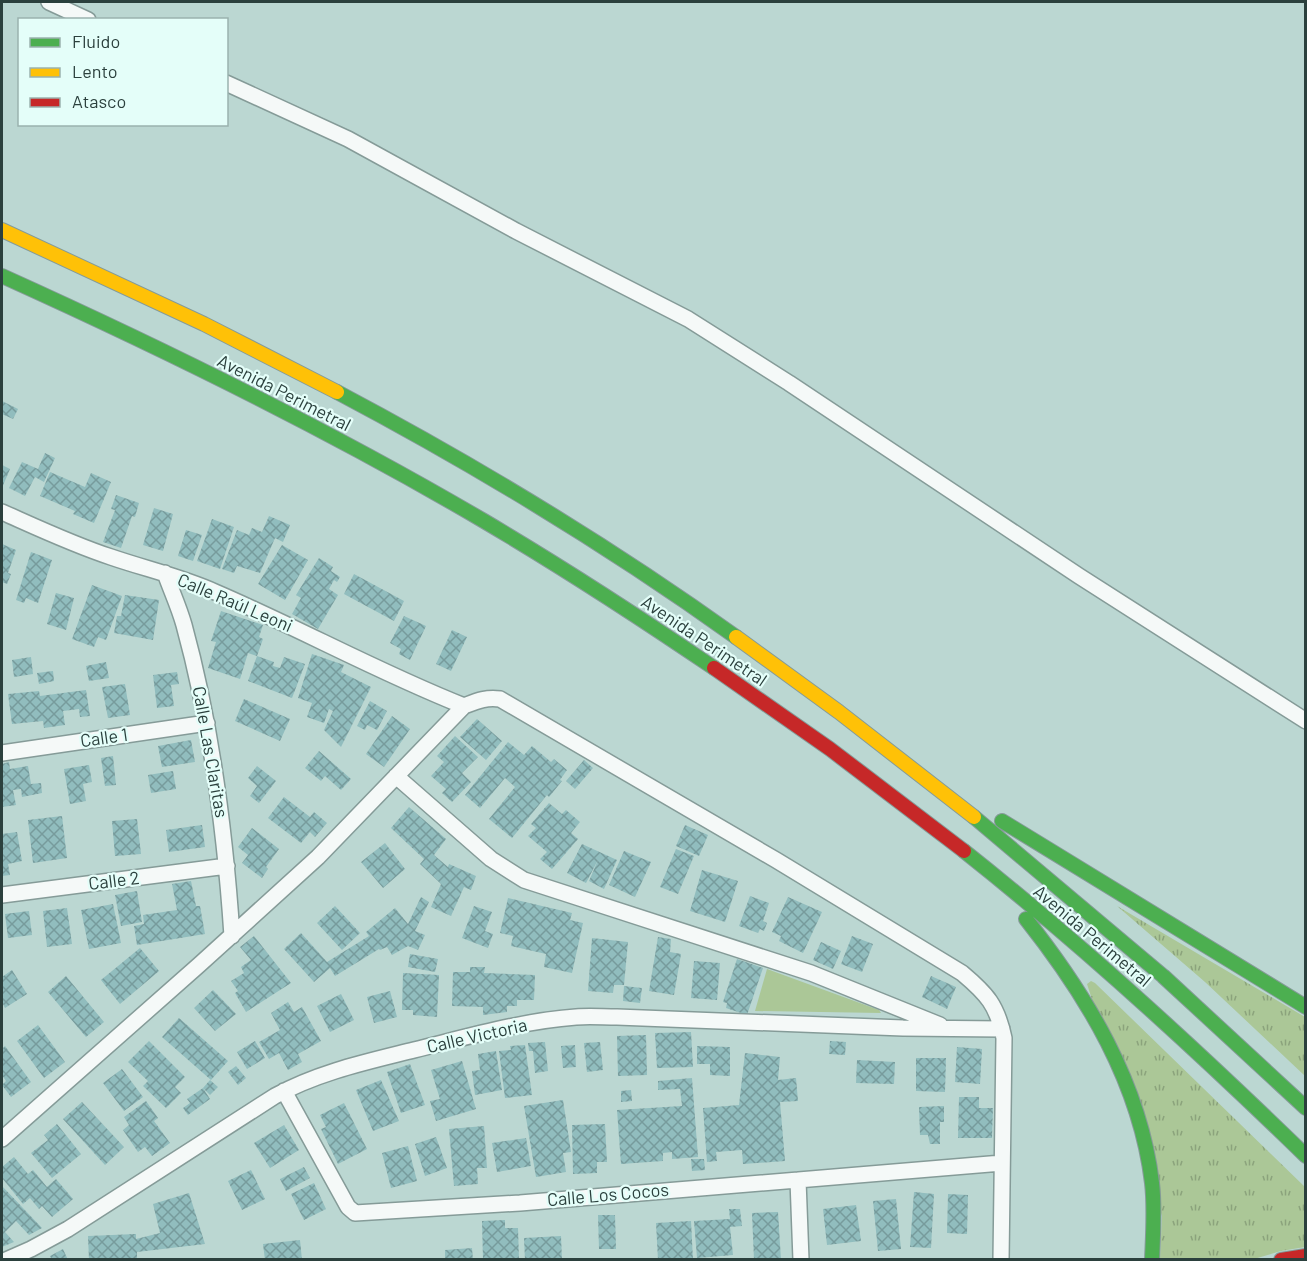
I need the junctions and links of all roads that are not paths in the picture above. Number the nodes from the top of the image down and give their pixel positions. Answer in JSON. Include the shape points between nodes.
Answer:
{"nodes":[{"id":1,"x":49,"y":2,"type":"edge"},
{"id":2,"x":84,"y":18,"type":"edge"},
{"id":3,"x":228,"y":84,"type":"edge"},
{"id":4,"x":2,"y":231,"type":"edge"},
{"id":5,"x":2,"y":276,"type":"edge"},
{"id":6,"x":2,"y":512,"type":"edge"},
{"id":7,"x":165,"y":573,"type":"junction"},
{"id":8,"x":464,"y":706,"type":"junction"},
{"id":9,"x":1305,"y":721,"type":"edge"},
{"id":10,"x":207,"y":723,"type":"junction"},
{"id":11,"x":2,"y":753,"type":"edge"},
{"id":12,"x":896,"y":753,"type":"junction"},
{"id":13,"x":396,"y":776,"type":"junction"},
{"id":14,"x":966,"y":854,"type":"junction"},
{"id":15,"x":227,"y":866,"type":"junction"},
{"id":16,"x":2,"y":895,"type":"edge"},
{"id":17,"x":232,"y":936,"type":"junction"},
{"id":18,"x":1305,"y":1007,"type":"edge"},
{"id":19,"x":948,"y":1028,"type":"junction"},
{"id":20,"x":1002,"y":1029,"type":"junction"},
{"id":21,"x":284,"y":1091,"type":"junction"},
{"id":22,"x":1305,"y":1108,"type":"edge"},
{"id":23,"x":2,"y":1139,"type":"edge"},
{"id":24,"x":1305,"y":1156,"type":"edge"},
{"id":25,"x":1002,"y":1163,"type":"junction"},
{"id":26,"x":798,"y":1180,"type":"junction"},
{"id":27,"x":1305,"y":1256,"type":"edge"},
{"id":28,"x":6,"y":1260,"type":"edge"},
{"id":29,"x":801,"y":1260,"type":"edge"},
{"id":30,"x":1001,"y":1260,"type":"edge"},
{"id":31,"x":1152,"y":1260,"type":"edge"},
{"id":32,"x":1281,"y":1260,"type":"edge"}],
"edges":[{"from":1,"to":2,"type":"street"},
{"from":3,"to":9,"type":"street","via":[[348,139],[688,319]]},
{"from":4,"to":12,"type":"highway","name":"Avenida Perimetral","via":[[242,345],[421,438],[530,501],[653,579]]},
{"from":5,"to":14,"type":"highway","name":"Avenida Perimetral","via":[[234,386],[509,536],[771,707]]},
{"from":6,"to":7,"type":"street","name":"Calle Raúl Leoni","via":[[70,543]]},
{"from":7,"to":8,"type":"street","name":"Calle Raúl Leoni","via":[[214,591]]},
{"from":7,"to":10,"type":"street","name":"Calle Las Claritas","via":[[184,623]]},
{"from":8,"to":13,"type":"street"},
{"from":8,"to":20,"type":"street","via":[[482,699],[500,699],[786,866],[962,973],[985,992],[997,1010]]},
{"from":10,"to":11,"type":"street","name":"Calle 1"},
{"from":10,"to":15,"type":"street","name":"Calle Las Claritas"},
{"from":12,"to":18,"type":"highway"},
{"from":12,"to":22,"type":"highway","name":"Avenida Perimetral","via":[[1185,994]]},
{"from":13,"to":17,"type":"street","via":[[318,857]]},
{"from":13,"to":19,"type":"street","via":[[491,859],[524,879],[811,973]]},
{"from":14,"to":24,"type":"highway","name":"Avenida Perimetral","via":[[1162,1019]]},
{"from":14,"to":31,"type":"highway","via":[[1053,951],[1107,1038],[1132,1100],[1145,1146],[1152,1181]]},
{"from":15,"to":16,"type":"street","name":"Calle 2"},
{"from":15,"to":17,"type":"street","name":"Calle Las Claritas"},
{"from":17,"to":23,"type":"street"},
{"from":19,"to":20,"type":"street","name":"Calle Victoria"},
{"from":19,"to":21,"type":"street","name":"Calle Victoria","via":[[576,1017],[501,1029],[353,1065]]},
{"from":20,"to":25,"type":"street"},
{"from":21,"to":26,"type":"street","name":"Calle Los Cocos","via":[[348,1208],[355,1213]]},
{"from":21,"to":28,"type":"street","name":"Calle Victoria","via":[[68,1229]]},
{"from":25,"to":26,"type":"street","name":"Calle Los Cocos"},
{"from":25,"to":30,"type":"street"},
{"from":26,"to":29,"type":"street"},
{"from":27,"to":32,"type":"highway"}]}
